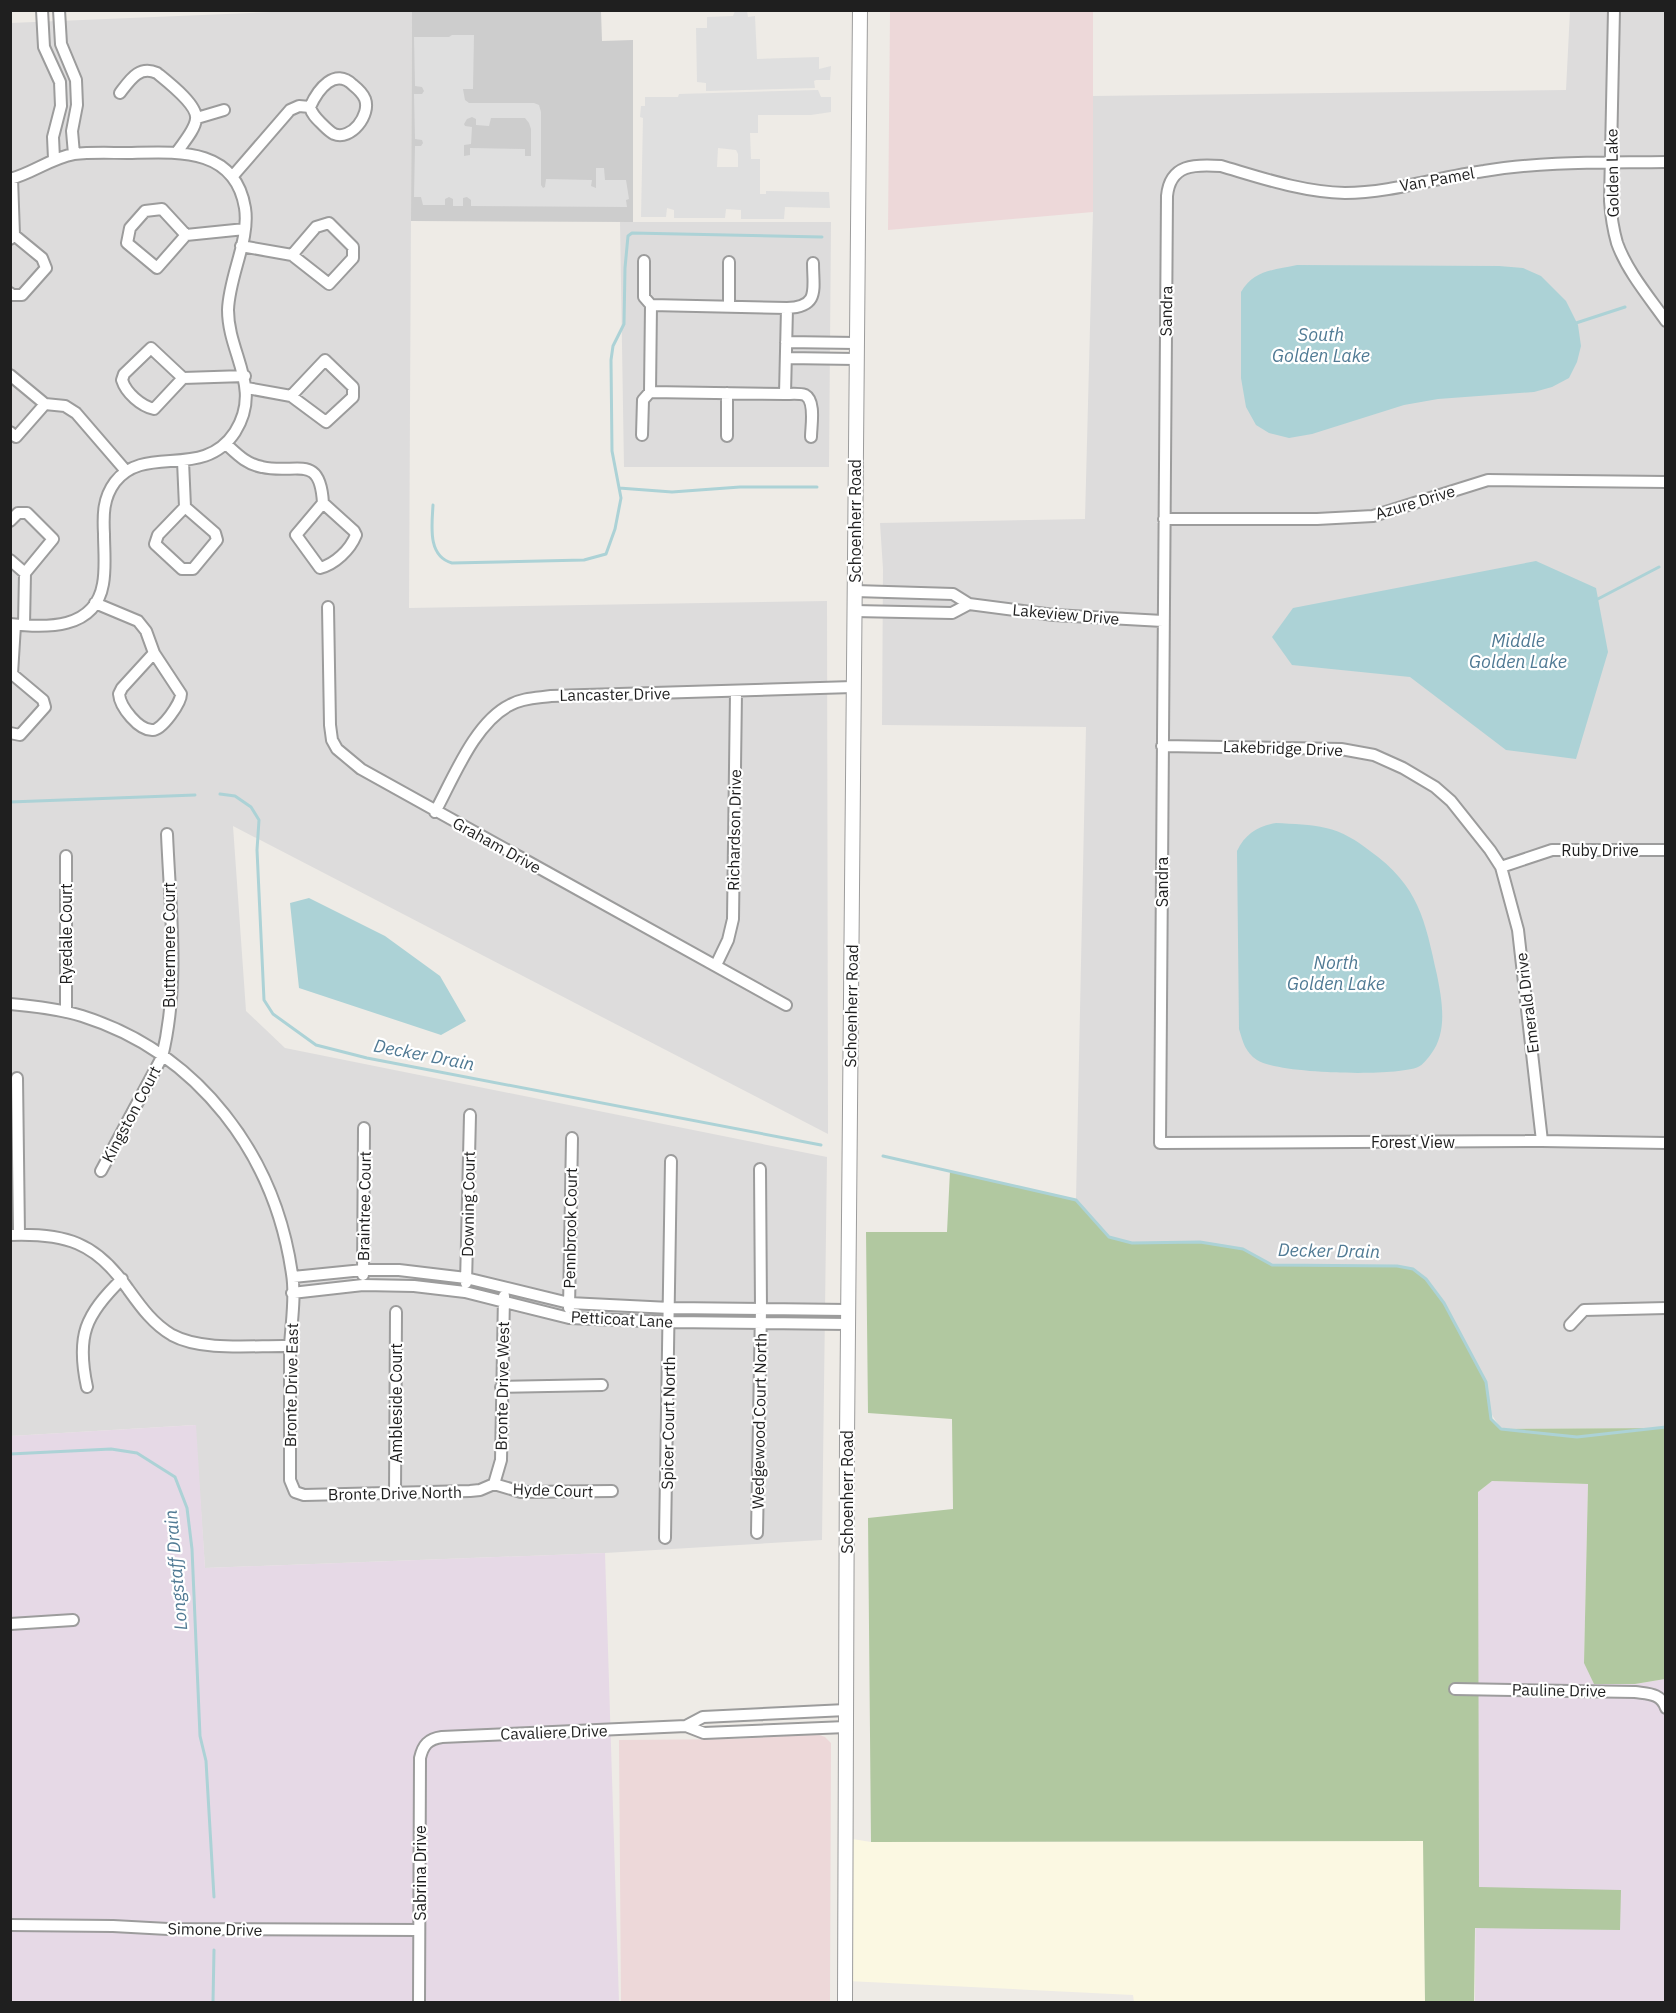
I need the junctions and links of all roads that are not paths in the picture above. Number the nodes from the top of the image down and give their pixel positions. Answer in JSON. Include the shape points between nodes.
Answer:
{"nodes":[{"id":1,"x":42,"y":10,"type":"edge"},
{"id":2,"x":59,"y":10,"type":"edge"},
{"id":3,"x":860,"y":10,"type":"edge"},
{"id":4,"x":1614,"y":10,"type":"edge"},
{"id":5,"x":76,"y":80,"type":"junction"},
{"id":6,"x":60,"y":82,"type":"junction"},
{"id":7,"x":120,"y":93,"type":"dead end"},
{"id":8,"x":309,"y":106,"type":"junction"},
{"id":9,"x":224,"y":110,"type":"dead end"},
{"id":10,"x":197,"y":118,"type":"junction"},
{"id":11,"x":177,"y":152,"type":"junction"},
{"id":12,"x":74,"y":154,"type":"junction"},
{"id":13,"x":54,"y":159,"type":"junction"},
{"id":14,"x":1610,"y":162,"type":"junction"},
{"id":15,"x":1665,"y":162,"type":"edge"},
{"id":16,"x":1241,"y":172,"type":"joint"},
{"id":17,"x":232,"y":177,"type":"junction"},
{"id":18,"x":11,"y":178,"type":"edge"},
{"id":19,"x":245,"y":229,"type":"junction"},
{"id":20,"x":186,"y":235,"type":"junction"},
{"id":21,"x":12,"y":237,"type":"edge"},
{"id":22,"x":241,"y":246,"type":"junction"},
{"id":23,"x":292,"y":255,"type":"junction"},
{"id":24,"x":644,"y":261,"type":"dead end"},
{"id":25,"x":729,"y":262,"type":"dead end"},
{"id":26,"x":813,"y":263,"type":"dead end"},
{"id":27,"x":10,"y":293,"type":"edge"},
{"id":28,"x":651,"y":306,"type":"junction"},
{"id":29,"x":729,"y":307,"type":"junction"},
{"id":30,"x":787,"y":308,"type":"junction"},
{"id":31,"x":1665,"y":321,"type":"edge"},
{"id":32,"x":786,"y":342,"type":"junction"},
{"id":33,"x":856,"y":343,"type":"junction"},
{"id":34,"x":786,"y":358,"type":"junction"},
{"id":35,"x":856,"y":359,"type":"junction"},
{"id":36,"x":10,"y":375,"type":"edge"},
{"id":37,"x":245,"y":376,"type":"junction"},
{"id":38,"x":183,"y":378,"type":"junction"},
{"id":39,"x":247,"y":388,"type":"junction"},
{"id":40,"x":650,"y":392,"type":"junction"},
{"id":41,"x":727,"y":393,"type":"junction"},
{"id":42,"x":785,"y":394,"type":"junction"},
{"id":43,"x":291,"y":396,"type":"junction"},
{"id":44,"x":45,"y":404,"type":"junction"},
{"id":45,"x":10,"y":432,"type":"edge"},
{"id":46,"x":642,"y":435,"type":"dead end"},
{"id":47,"x":727,"y":436,"type":"dead end"},
{"id":48,"x":811,"y":437,"type":"dead end"},
{"id":49,"x":226,"y":444,"type":"junction"},
{"id":50,"x":183,"y":461,"type":"junction"},
{"id":51,"x":126,"y":471,"type":"junction"},
{"id":52,"x":1665,"y":482,"type":"edge"},
{"id":53,"x":323,"y":503,"type":"junction"},
{"id":54,"x":185,"y":507,"type":"junction"},
{"id":55,"x":1164,"y":519,"type":"junction"},
{"id":56,"x":10,"y":521,"type":"edge"},
{"id":57,"x":10,"y":560,"type":"edge"},
{"id":58,"x":25,"y":573,"type":"junction"},
{"id":59,"x":855,"y":591,"type":"junction"},
{"id":60,"x":95,"y":603,"type":"junction"},
{"id":61,"x":969,"y":604,"type":"junction"},
{"id":62,"x":328,"y":607,"type":"dead end"},
{"id":63,"x":854,"y":611,"type":"junction"},
{"id":64,"x":1163,"y":621,"type":"junction"},
{"id":65,"x":17,"y":625,"type":"edge"},
{"id":66,"x":154,"y":653,"type":"junction"},
{"id":67,"x":11,"y":674,"type":"edge"},
{"id":68,"x":853,"y":687,"type":"junction"},
{"id":69,"x":736,"y":692,"type":"junction"},
{"id":70,"x":10,"y":733,"type":"edge"},
{"id":71,"x":1162,"y":746,"type":"junction"},
{"id":72,"x":435,"y":812,"type":"junction"},
{"id":73,"x":167,"y":834,"type":"dead end"},
{"id":74,"x":1665,"y":850,"type":"edge"},
{"id":75,"x":66,"y":856,"type":"dead end"},
{"id":76,"x":1502,"y":867,"type":"junction"},
{"id":77,"x":716,"y":965,"type":"junction"},
{"id":78,"x":10,"y":1004,"type":"edge"},
{"id":79,"x":786,"y":1005,"type":"dead end"},
{"id":80,"x":66,"y":1012,"type":"junction"},
{"id":81,"x":162,"y":1056,"type":"junction"},
{"id":82,"x":16,"y":1078,"type":"dead end"},
{"id":83,"x":470,"y":1115,"type":"dead end"},
{"id":84,"x":364,"y":1128,"type":"dead end"},
{"id":85,"x":572,"y":1138,"type":"dead end"},
{"id":86,"x":1542,"y":1141,"type":"junction"},
{"id":87,"x":1160,"y":1143,"type":"joint"},
{"id":88,"x":1665,"y":1143,"type":"edge"},
{"id":89,"x":671,"y":1161,"type":"dead end"},
{"id":90,"x":760,"y":1169,"type":"dead end"},
{"id":91,"x":100,"y":1171,"type":"dead end"},
{"id":92,"x":15,"y":1235,"type":"edge"},
{"id":93,"x":363,"y":1270,"type":"junction"},
{"id":94,"x":293,"y":1277,"type":"junction"},
{"id":95,"x":466,"y":1278,"type":"junction"},
{"id":96,"x":122,"y":1280,"type":"junction"},
{"id":97,"x":363,"y":1285,"type":"junction"},
{"id":98,"x":504,"y":1286,"type":"junction"},
{"id":99,"x":465,"y":1292,"type":"junction"},
{"id":100,"x":292,"y":1293,"type":"junction"},
{"id":101,"x":504,"y":1302,"type":"junction"},
{"id":102,"x":569,"y":1303,"type":"junction"},
{"id":103,"x":670,"y":1308,"type":"junction"},
{"id":104,"x":1665,"y":1308,"type":"edge"},
{"id":105,"x":761,"y":1309,"type":"junction"},
{"id":106,"x":396,"y":1312,"type":"dead end"},
{"id":107,"x":848,"y":1317,"type":"junction"},
{"id":108,"x":569,"y":1318,"type":"junction"},
{"id":109,"x":670,"y":1322,"type":"junction"},
{"id":110,"x":761,"y":1323,"type":"junction"},
{"id":111,"x":1570,"y":1325,"type":"dead end"},
{"id":112,"x":291,"y":1346,"type":"junction"},
{"id":113,"x":602,"y":1385,"type":"dead end"},
{"id":114,"x":87,"y":1387,"type":"dead end"},
{"id":115,"x":501,"y":1387,"type":"junction"},
{"id":116,"x":494,"y":1484,"type":"junction"},
{"id":117,"x":612,"y":1491,"type":"dead end"},
{"id":118,"x":295,"y":1492,"type":"joint"},
{"id":119,"x":395,"y":1494,"type":"junction"},
{"id":120,"x":757,"y":1533,"type":"dead end"},
{"id":121,"x":665,"y":1538,"type":"dead end"},
{"id":122,"x":73,"y":1620,"type":"dead end"},
{"id":123,"x":10,"y":1624,"type":"edge"},
{"id":124,"x":1455,"y":1689,"type":"dead end"},
{"id":125,"x":1663,"y":1704,"type":"edge"},
{"id":126,"x":846,"y":1710,"type":"junction"},
{"id":127,"x":686,"y":1726,"type":"junction"},
{"id":128,"x":846,"y":1727,"type":"junction"},
{"id":129,"x":425,"y":1744,"type":"joint"},
{"id":130,"x":10,"y":1925,"type":"edge"},
{"id":131,"x":419,"y":1930,"type":"junction"},
{"id":132,"x":419,"y":2002,"type":"edge"},
{"id":133,"x":845,"y":2002,"type":"edge"}],
"edges":[{"from":1,"to":6,"type":"street","via":[[44,47]]},
{"from":2,"to":5,"type":"street","via":[[61,44]]},
{"from":3,"to":33,"type":"street","name":"Schoenherr Road"},
{"from":4,"to":14,"type":"street","name":"Golden Lake"},
{"from":5,"to":6,"type":"street"},
{"from":5,"to":12,"type":"street"},
{"from":6,"to":13,"type":"street"},
{"from":7,"to":10,"type":"street","via":[[138,72],[150,70],[192,105]]},
{"from":8,"to":8,"type":"street","via":[[311,114],[333,134],[340,135],[350,133],[365,116],[367,105],[365,97],[348,80],[338,77],[330,79]]},
{"from":8,"to":17,"type":"street","via":[[290,110]]},
{"from":9,"to":10,"type":"street"},
{"from":10,"to":11,"type":"street"},
{"from":11,"to":12,"type":"street"},
{"from":11,"to":17,"type":"street","via":[[208,159]]},
{"from":12,"to":13,"type":"street"},
{"from":13,"to":18,"type":"street"},
{"from":14,"to":15,"type":"street","name":"Van Pamel"},
{"from":14,"to":16,"type":"street","name":"Van Pamel","via":[[1486,170],[1357,192],[1291,186]]},
{"from":14,"to":31,"type":"street","name":"Golden Lake","via":[[1612,224],[1618,245]]},
{"from":16,"to":55,"type":"street","name":"Sandra","via":[[1194,165],[1175,173],[1168,187]]},
{"from":17,"to":19,"type":"street","via":[[243,199]]},
{"from":18,"to":21,"type":"street"},
{"from":19,"to":20,"type":"street"},
{"from":19,"to":22,"type":"street"},
{"from":20,"to":20,"type":"street","via":[[157,268],[127,243],[130,228],[145,211],[162,209]]},
{"from":21,"to":27,"type":"street","via":[[42,258],[46,268],[22,295]]},
{"from":22,"to":23,"type":"street"},
{"from":22,"to":37,"type":"street","via":[[228,311],[232,339]]},
{"from":23,"to":23,"type":"street","via":[[330,284],[353,258],[354,247],[329,223],[316,227]]},
{"from":24,"to":28,"type":"street","via":[[644,297]]},
{"from":25,"to":29,"type":"street"},
{"from":26,"to":30,"type":"street","via":[[812,298],[802,306]]},
{"from":28,"to":29,"type":"street"},
{"from":28,"to":40,"type":"street"},
{"from":29,"to":30,"type":"street"},
{"from":30,"to":32,"type":"street"},
{"from":32,"to":33,"type":"street"},
{"from":32,"to":34,"type":"street"},
{"from":33,"to":35,"type":"street","name":"Schoenherr Road"},
{"from":34,"to":35,"type":"street"},
{"from":34,"to":42,"type":"street"},
{"from":35,"to":59,"type":"street","name":"Schoenherr Road"},
{"from":36,"to":44,"type":"street"},
{"from":37,"to":38,"type":"street"},
{"from":37,"to":39,"type":"street"},
{"from":38,"to":38,"type":"street","via":[[151,348],[122,380],[129,393],[154,409]]},
{"from":39,"to":43,"type":"street"},
{"from":39,"to":49,"type":"street","via":[[243,416]]},
{"from":40,"to":41,"type":"street"},
{"from":40,"to":46,"type":"street","via":[[643,400]]},
{"from":41,"to":42,"type":"street"},
{"from":41,"to":47,"type":"street"},
{"from":42,"to":48,"type":"street","via":[[809,398]]},
{"from":43,"to":43,"type":"street","via":[[326,422],[353,397],[353,387],[325,360]]},
{"from":44,"to":45,"type":"street","via":[[16,437]]},
{"from":44,"to":51,"type":"street","via":[[65,406],[76,413]]},
{"from":49,"to":50,"type":"street","via":[[206,457]]},
{"from":49,"to":53,"type":"street","via":[[241,458],[258,466],[311,471],[320,480]]},
{"from":50,"to":51,"type":"street","via":[[148,463]]},
{"from":50,"to":54,"type":"street"},
{"from":51,"to":60,"type":"street","via":[[105,503],[103,585]]},
{"from":52,"to":55,"type":"street","name":"Azure Drive","via":[[1488,480],[1373,516]]},
{"from":53,"to":53,"type":"street","via":[[296,535],[320,568],[337,559],[356,535]]},
{"from":54,"to":54,"type":"street","via":[[158,535],[155,544],[182,569],[193,569],[217,540],[215,533]]},
{"from":55,"to":64,"type":"street","name":"Sandra"},
{"from":56,"to":58,"type":"street","via":[[18,513],[27,513],[53,538]]},
{"from":57,"to":58,"type":"street"},
{"from":58,"to":65,"type":"street"},
{"from":59,"to":61,"type":"street","name":"Lakeview Drive","via":[[953,594]]},
{"from":59,"to":63,"type":"street","name":"Schoenherr Road"},
{"from":60,"to":65,"type":"street","via":[[72,622],[58,626]]},
{"from":60,"to":66,"type":"street","via":[[138,621],[146,630]]},
{"from":61,"to":63,"type":"street","name":"Lakeview Drive","via":[[952,613]]},
{"from":61,"to":64,"type":"street","name":"Lakeview Drive","via":[[1054,615]]},
{"from":62,"to":72,"type":"street","name":"Graham Drive","via":[[332,740],[360,770]]},
{"from":63,"to":68,"type":"street","name":"Schoenherr Road"},
{"from":64,"to":71,"type":"street","name":"Sandra"},
{"from":65,"to":67,"type":"street"},
{"from":66,"to":66,"type":"street","via":[[119,694],[124,710],[151,731],[157,730],[178,705],[181,694]]},
{"from":67,"to":70,"type":"street","via":[[43,700],[45,707],[20,735]]},
{"from":68,"to":69,"type":"street","name":"Lancaster Drive"},
{"from":68,"to":107,"type":"street","name":"Schoenherr Road"},
{"from":69,"to":72,"type":"street","name":"Lancaster Drive","via":[[551,696],[517,701],[500,711],[480,732]]},
{"from":69,"to":77,"type":"street","name":"Richardson Drive","via":[[733,919]]},
{"from":71,"to":76,"type":"street","name":"Lakebridge Drive","via":[[1341,749],[1382,758],[1417,775],[1451,801]]},
{"from":71,"to":87,"type":"street","name":"Sandra"},
{"from":72,"to":77,"type":"street","name":"Graham Drive"},
{"from":73,"to":81,"type":"street","name":"Buttermere Court","via":[[172,977]]},
{"from":74,"to":76,"type":"street","name":"Ruby Drive","via":[[1552,850]]},
{"from":75,"to":80,"type":"street","name":"Ryedale Court"},
{"from":76,"to":86,"type":"street","name":"Emerald Drive","via":[[1518,930]]},
{"from":77,"to":79,"type":"street","name":"Graham Drive"},
{"from":78,"to":80,"type":"street","name":"Bronte Drive East"},
{"from":80,"to":81,"type":"street","name":"Bronte Drive East","via":[[110,1027]]},
{"from":81,"to":91,"type":"street","name":"Kingston Court"},
{"from":81,"to":94,"type":"street","name":"Bronte Drive East","via":[[211,1098],[255,1157],[280,1216]]},
{"from":82,"to":92,"type":"street"},
{"from":83,"to":95,"type":"street","name":"Downing Court"},
{"from":84,"to":93,"type":"street","name":"Braintree Court"},
{"from":85,"to":102,"type":"street","name":"Pennbrook Court"},
{"from":86,"to":87,"type":"street","name":"Forest View"},
{"from":86,"to":88,"type":"street","name":"Forest View"},
{"from":89,"to":103,"type":"street","name":"Spicer Court North"},
{"from":90,"to":105,"type":"street","name":"Wedgewood Court North"},
{"from":92,"to":96,"type":"street","via":[[48,1235],[74,1241],[97,1254]]},
{"from":93,"to":94,"type":"street","name":"Petticoat Lane"},
{"from":93,"to":95,"type":"street","name":"Petticoat Lane"},
{"from":93,"to":97,"type":"street","name":"Braintree Court"},
{"from":94,"to":100,"type":"street","name":"Bronte Drive East"},
{"from":95,"to":98,"type":"street","name":"Petticoat Lane"},
{"from":95,"to":99,"type":"street","name":"Downing Court"},
{"from":96,"to":112,"type":"street","via":[[147,1315],[174,1336],[217,1345]]},
{"from":96,"to":114,"type":"street","via":[[102,1298],[88,1321],[82,1362]]},
{"from":97,"to":99,"type":"street","name":"Petticoat Lane"},
{"from":97,"to":100,"type":"street","name":"Petticoat Lane"},
{"from":98,"to":101,"type":"street","name":"Bronte Drive West"},
{"from":98,"to":102,"type":"street","name":"Petticoat Lane"},
{"from":99,"to":101,"type":"street","name":"Petticoat Lane"},
{"from":100,"to":112,"type":"street","name":"Bronte Drive East"},
{"from":101,"to":108,"type":"street","name":"Petticoat Lane"},
{"from":101,"to":115,"type":"street","name":"Bronte Drive West"},
{"from":102,"to":103,"type":"street","name":"Petticoat Lane"},
{"from":102,"to":108,"type":"street","name":"Pennbrook Court"},
{"from":103,"to":105,"type":"street","name":"Petticoat Lane"},
{"from":103,"to":109,"type":"street","name":"Spicer Court North"},
{"from":104,"to":111,"type":"street","via":[[1584,1310]]},
{"from":105,"to":107,"type":"street","name":"Petticoat Lane"},
{"from":105,"to":110,"type":"street","name":"Wedgewood Court North"},
{"from":106,"to":119,"type":"street","name":"Ambleside Court"},
{"from":107,"to":110,"type":"street","name":"Petticoat Lane"},
{"from":107,"to":126,"type":"street","name":"Schoenherr Road"},
{"from":108,"to":109,"type":"street","name":"Petticoat Lane"},
{"from":109,"to":110,"type":"street","name":"Petticoat Lane"},
{"from":109,"to":121,"type":"street","name":"Spicer Court North"},
{"from":110,"to":120,"type":"street","name":"Wedgewood Court North"},
{"from":112,"to":118,"type":"street","name":"Bronte Drive East","via":[[290,1480]]},
{"from":113,"to":115,"type":"street"},
{"from":115,"to":116,"type":"street","name":"Bronte Drive West","via":[[501,1460]]},
{"from":116,"to":117,"type":"street","name":"Hyde Court","via":[[521,1492]]},
{"from":116,"to":119,"type":"street","name":"Bronte Drive North","via":[[480,1490]]},
{"from":118,"to":119,"type":"street","name":"Bronte Drive North"},
{"from":122,"to":123,"type":"street"},
{"from":124,"to":125,"type":"street","name":"Pauline Drive","via":[[1635,1692],[1650,1694]]},
{"from":126,"to":127,"type":"street","name":"Cavaliere Drive","via":[[703,1717]]},
{"from":126,"to":128,"type":"street","name":"Schoenherr Road"},
{"from":127,"to":128,"type":"street","name":"Cavaliere Drive","via":[[704,1733]]},
{"from":127,"to":129,"type":"street","name":"Cavaliere Drive","via":[[442,1737]]},
{"from":128,"to":133,"type":"street","name":"Schoenherr Road"},
{"from":129,"to":131,"type":"street","name":"Sabrina Drive","via":[[420,1758]]},
{"from":130,"to":131,"type":"street","name":"Simone Drive"},
{"from":131,"to":132,"type":"street","name":"Sabrina Drive"}]}
